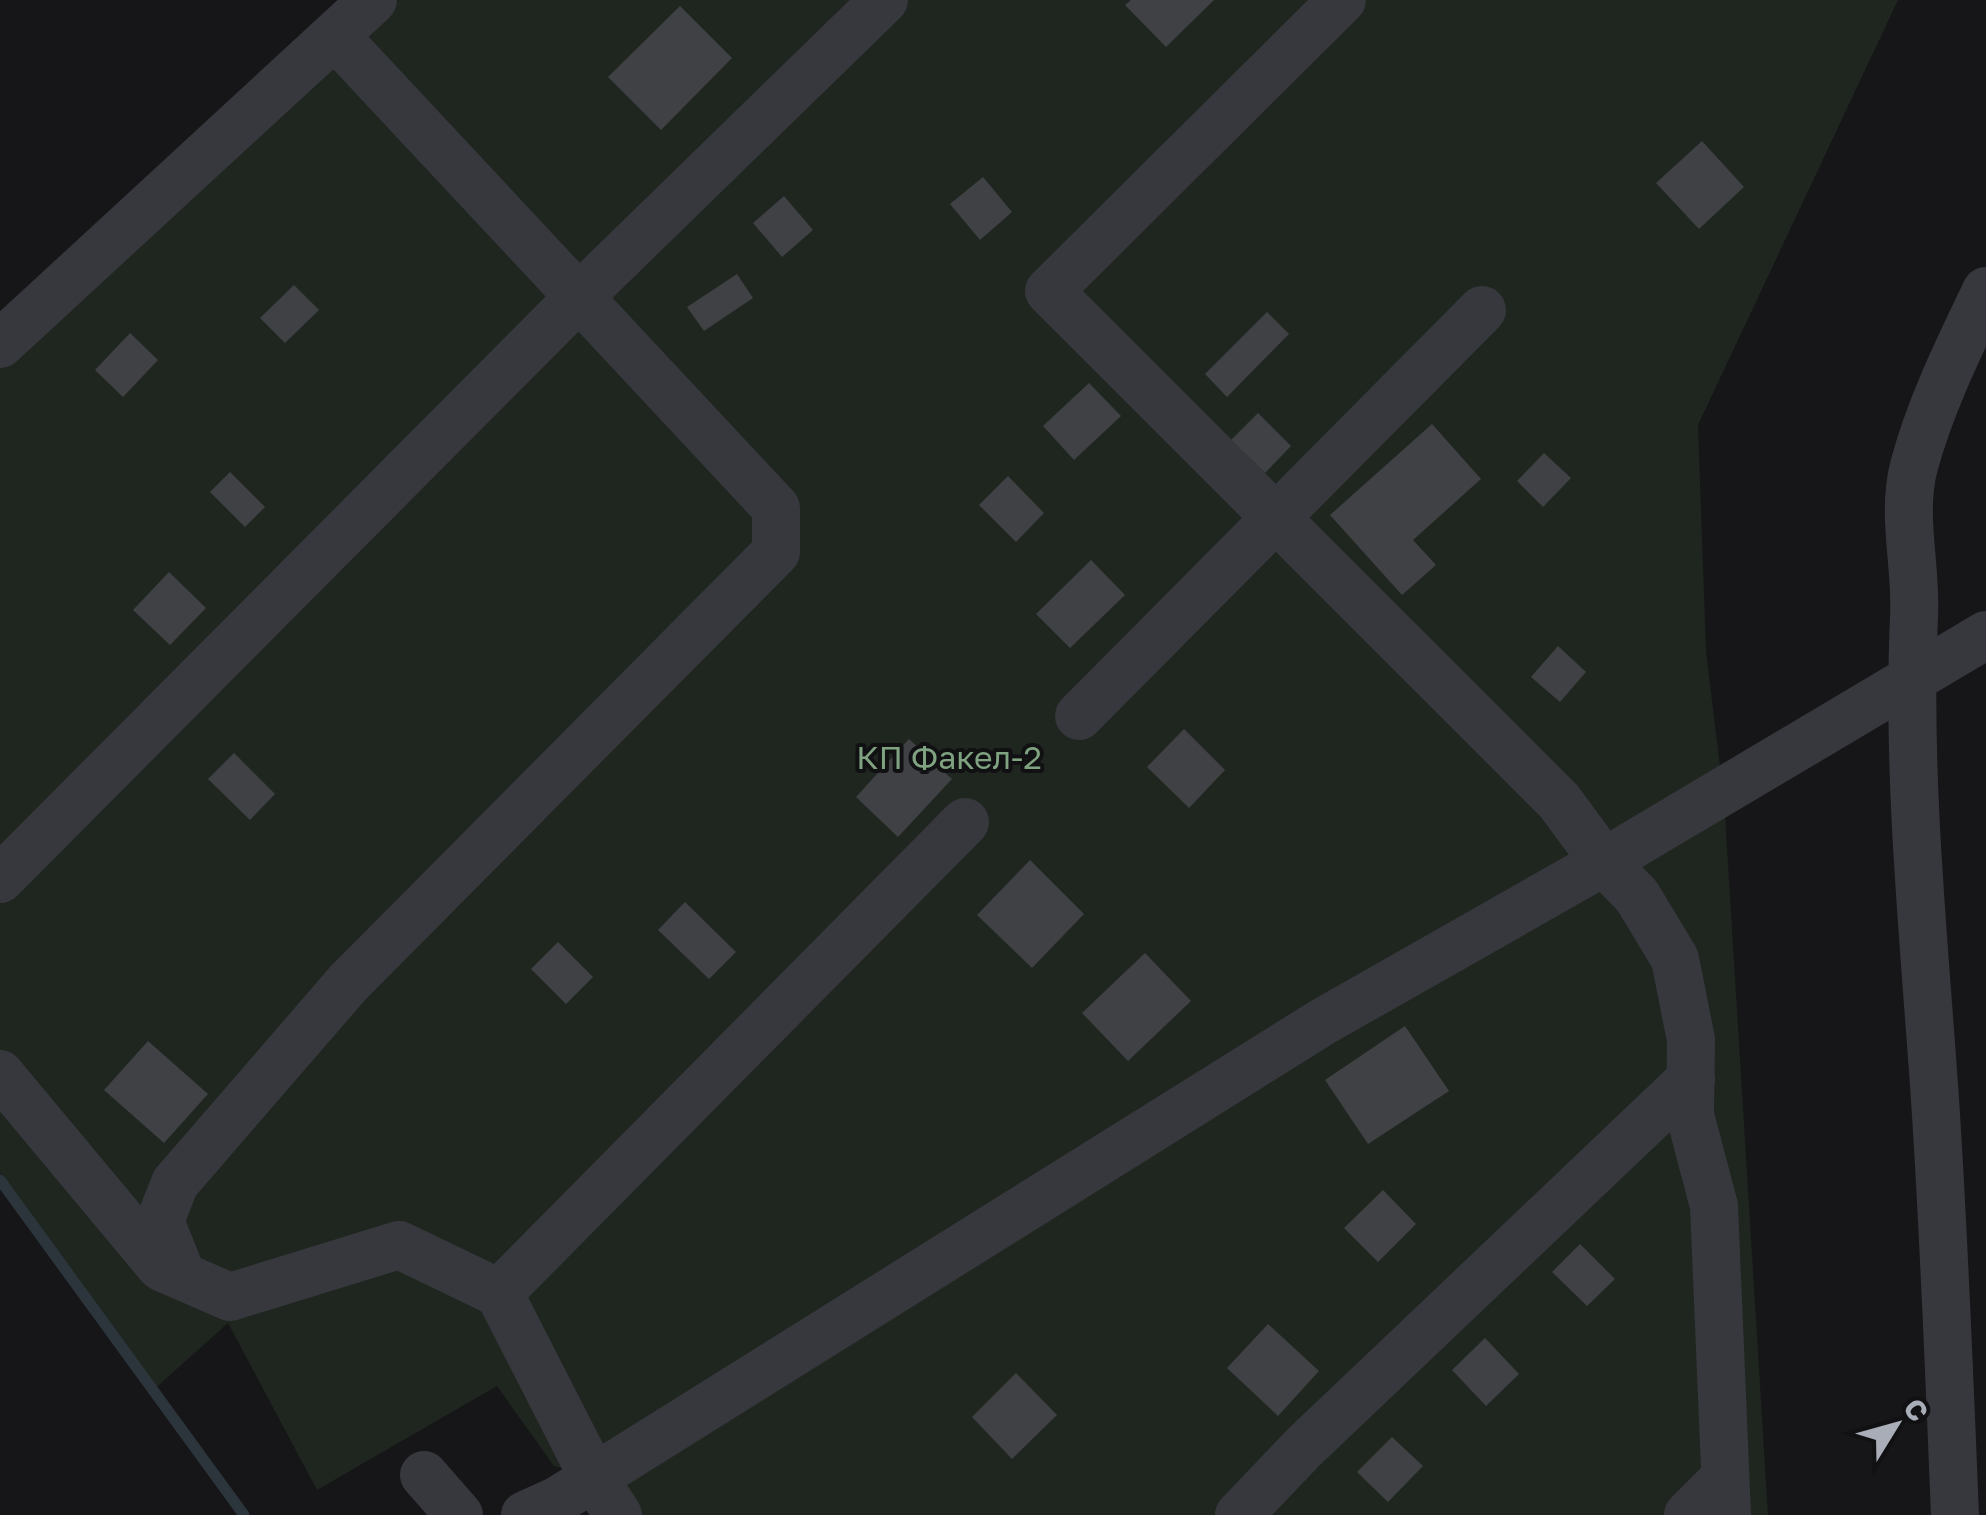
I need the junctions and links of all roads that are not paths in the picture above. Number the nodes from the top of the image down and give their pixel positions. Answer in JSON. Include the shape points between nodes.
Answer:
{"nodes":[{"id":1,"x":374,"y":0,"type":"edge"},
{"id":2,"x":884,"y":0,"type":"edge"},
{"id":3,"x":1342,"y":0,"type":"edge"},
{"id":4,"x":336,"y":37,"type":"junction"},
{"id":5,"x":1986,"y":292,"type":"edge"},
{"id":6,"x":578,"y":298,"type":"junction"},
{"id":7,"x":1482,"y":310,"type":"dead end"},
{"id":8,"x":0,"y":344,"type":"edge"},
{"id":9,"x":1276,"y":517,"type":"junction"},
{"id":10,"x":1986,"y":635,"type":"edge"},
{"id":11,"x":1911,"y":677,"type":"junction"},
{"id":12,"x":1079,"y":716,"type":"dead end"},
{"id":13,"x":966,"y":822,"type":"dead end"},
{"id":14,"x":1604,"y":862,"type":"junction"},
{"id":15,"x":0,"y":879,"type":"edge"},
{"id":16,"x":0,"y":1074,"type":"edge"},
{"id":17,"x":1691,"y":1078,"type":"junction"},
{"id":18,"x":182,"y":1276,"type":"junction"},
{"id":19,"x":500,"y":1292,"type":"junction"},
{"id":20,"x":424,"y":1475,"type":"dead end"},
{"id":21,"x":592,"y":1476,"type":"junction"},
{"id":22,"x":1726,"y":1496,"type":"edge"},
{"id":23,"x":459,"y":1515,"type":"edge"},
{"id":24,"x":525,"y":1515,"type":"edge"},
{"id":25,"x":618,"y":1515,"type":"edge"},
{"id":26,"x":1239,"y":1515,"type":"edge"},
{"id":27,"x":1688,"y":1515,"type":"edge"},
{"id":28,"x":1955,"y":1515,"type":"edge"}],
"edges":[{"from":1,"to":4,"type":"street"},
{"from":2,"to":6,"type":"street"},
{"from":3,"to":9,"type":"street","via":[[1049,291]]},
{"from":4,"to":6,"type":"street"},
{"from":4,"to":8,"type":"street"},
{"from":5,"to":11,"type":"street","via":[[1954,356],[1914,468]]},
{"from":6,"to":15,"type":"street"},
{"from":6,"to":18,"type":"street","via":[[776,508],[776,552],[348,983],[175,1182],[160,1221]]},
{"from":7,"to":9,"type":"street"},
{"from":9,"to":12,"type":"street"},
{"from":9,"to":14,"type":"street","via":[[1559,801]]},
{"from":10,"to":11,"type":"street"},
{"from":11,"to":14,"type":"street"},
{"from":11,"to":28,"type":"street"},
{"from":13,"to":19,"type":"street"},
{"from":14,"to":17,"type":"street","via":[[1638,896],[1675,960],[1691,1040]]},
{"from":14,"to":21,"type":"street","via":[[1324,1021]]},
{"from":16,"to":18,"type":"street","via":[[161,1268]]},
{"from":17,"to":22,"type":"street","via":[[1690,1115],[1714,1206]]},
{"from":17,"to":26,"type":"street"},
{"from":18,"to":19,"type":"street","via":[[230,1297],[399,1245]]},
{"from":19,"to":21,"type":"street"},
{"from":20,"to":23,"type":"street"},
{"from":21,"to":24,"type":"street"},
{"from":21,"to":25,"type":"street"},
{"from":22,"to":27,"type":"street"}]}
